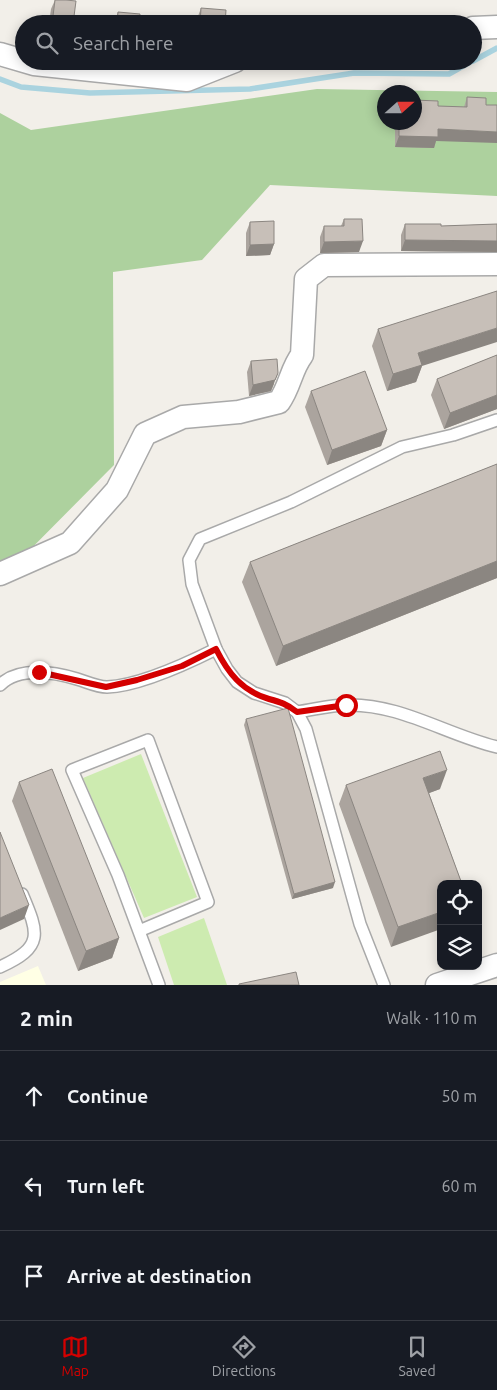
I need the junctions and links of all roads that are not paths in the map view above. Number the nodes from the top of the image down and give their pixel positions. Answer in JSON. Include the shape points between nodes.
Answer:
{"nodes":[{"id":1,"x":497,"y":27,"type":"edge"},
{"id":2,"x":482,"y":28,"type":"edge"},
{"id":3,"x":0,"y":54,"type":"edge"},
{"id":4,"x":15,"y":58,"type":"edge"},
{"id":5,"x":92,"y":70,"type":"edge"},
{"id":6,"x":213,"y":70,"type":"edge"},
{"id":7,"x":497,"y":264,"type":"edge"},
{"id":8,"x":497,"y":420,"type":"edge"},
{"id":9,"x":0,"y":574,"type":"edge"},
{"id":10,"x":216,"y":649,"type":"junction"},
{"id":11,"x":0,"y":685,"type":"edge"},
{"id":12,"x":297,"y":712,"type":"junction"},
{"id":13,"x":497,"y":746,"type":"edge"},
{"id":14,"x":17,"y":881,"type":"edge"},
{"id":15,"x":139,"y":931,"type":"junction"},
{"id":16,"x":497,"y":965,"type":"edge"},
{"id":17,"x":0,"y":967,"type":"edge"},
{"id":18,"x":159,"y":985,"type":"edge"},
{"id":19,"x":384,"y":985,"type":"edge"},
{"id":20,"x":437,"y":985,"type":"edge"}],
"edges":[{"from":1,"to":2,"type":"street"},
{"from":3,"to":4,"type":"street"},
{"from":5,"to":6,"type":"street","via":[[188,80]]},
{"from":7,"to":9,"type":"street","via":[[324,265],[306,280],[302,355],[295,364],[287,392],[280,402],[239,412],[183,417],[145,434],[117,490],[70,543]]},
{"from":8,"to":10,"type":"lane","via":[[402,447],[292,502],[200,539],[189,560],[192,584]]},
{"from":10,"to":11,"type":"lane","via":[[182,666],[106,687],[39,672],[20,675]]},
{"from":10,"to":12,"type":"lane","via":[[237,682],[254,693],[285,703]]},
{"from":12,"to":13,"type":"lane","via":[[346,705],[376,708],[431,723],[469,740]]},
{"from":12,"to":19,"type":"lane","via":[[306,729],[360,924]]},
{"from":14,"to":17,"type":"lane","via":[[34,923],[35,940],[28,951]]},
{"from":15,"to":15,"type":"lane","via":[[72,770],[148,740],[208,902]]},
{"from":15,"to":18,"type":"lane"},
{"from":16,"to":20,"type":"street"}]}
